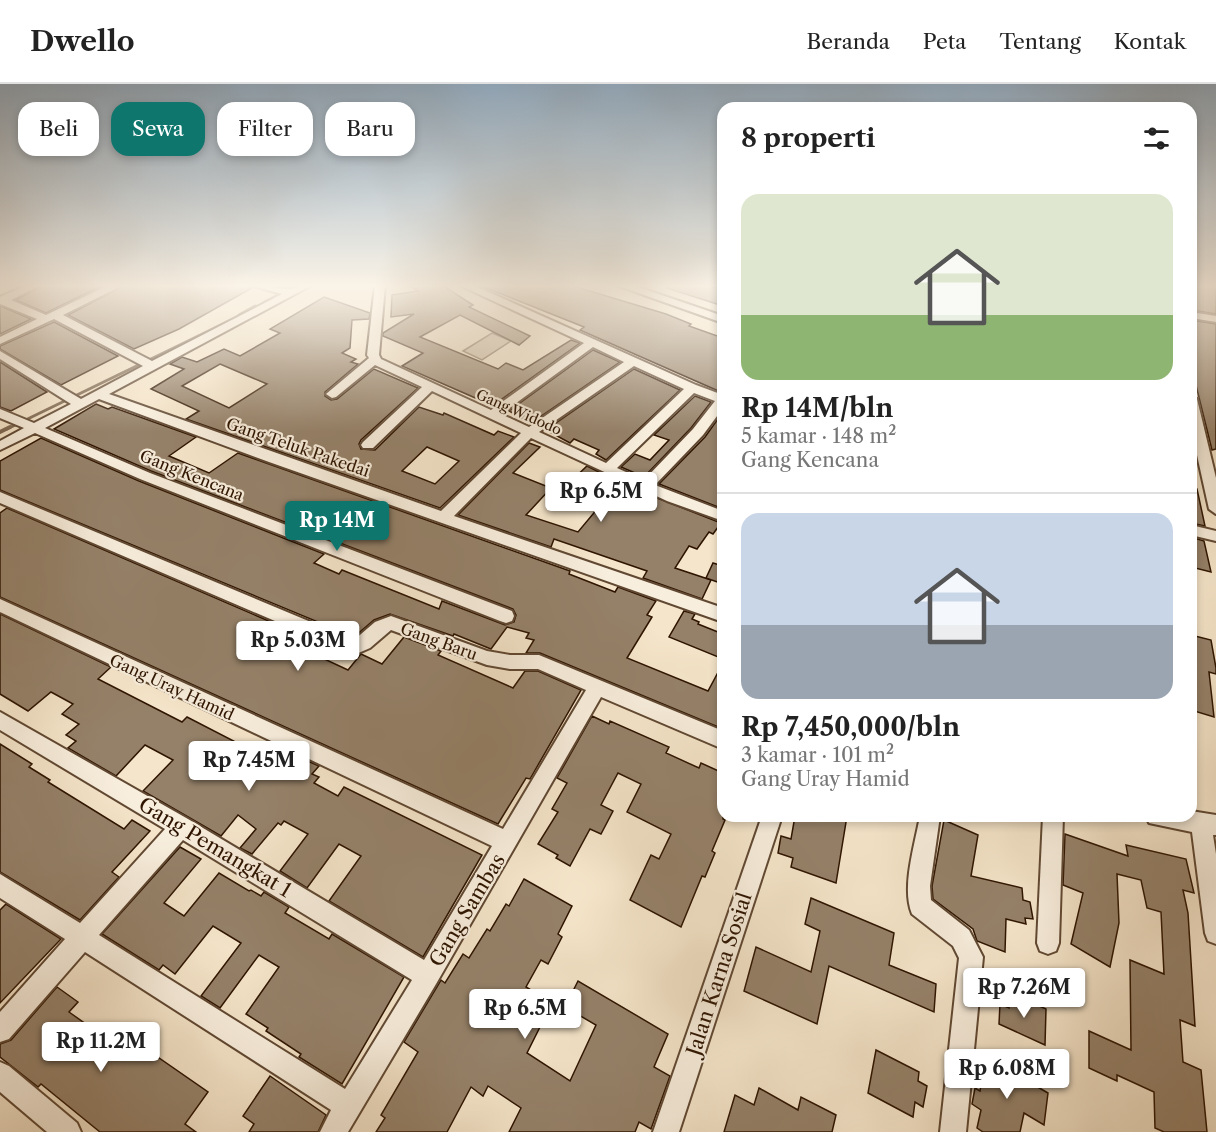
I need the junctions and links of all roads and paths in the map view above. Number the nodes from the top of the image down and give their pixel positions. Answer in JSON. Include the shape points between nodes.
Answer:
{"nodes":[{"id":1,"x":16,"y":334,"type":"edge"},
{"id":2,"x":85,"y":334,"type":"edge"},
{"id":3,"x":216,"y":334,"type":"edge"},
{"id":4,"x":377,"y":334,"type":"edge"},
{"id":5,"x":574,"y":334,"type":"edge"},
{"id":6,"x":0,"y":341,"type":"edge"},
{"id":7,"x":592,"y":342,"type":"junction"},
{"id":8,"x":0,"y":354,"type":"edge"},
{"id":9,"x":375,"y":359,"type":"junction"},
{"id":10,"x":633,"y":361,"type":"junction"},
{"id":11,"x":154,"y":367,"type":"junction"},
{"id":12,"x":429,"y":387,"type":"junction"},
{"id":13,"x":692,"y":387,"type":"junction"},
{"id":14,"x":332,"y":394,"type":"dead end"},
{"id":15,"x":100,"y":395,"type":"junction"},
{"id":16,"x":717,"y":397,"type":"edge"},
{"id":17,"x":81,"y":404,"type":"junction"},
{"id":18,"x":717,"y":407,"type":"edge"},
{"id":19,"x":2,"y":414,"type":"edge"},
{"id":20,"x":492,"y":415,"type":"junction"},
{"id":21,"x":1197,"y":425,"type":"edge"},
{"id":22,"x":33,"y":429,"type":"junction"},
{"id":23,"x":529,"y":433,"type":"junction"},
{"id":24,"x":368,"y":445,"type":"dead end"},
{"id":25,"x":0,"y":446,"type":"edge"},
{"id":26,"x":608,"y":469,"type":"junction"},
{"id":27,"x":646,"y":486,"type":"junction"},
{"id":28,"x":0,"y":497,"type":"edge"},
{"id":29,"x":1216,"y":509,"type":"edge"},
{"id":30,"x":717,"y":514,"type":"edge"},
{"id":31,"x":444,"y":517,"type":"junction"},
{"id":32,"x":1197,"y":531,"type":"edge"},
{"id":33,"x":1216,"y":536,"type":"edge"},
{"id":34,"x":0,"y":605,"type":"edge"},
{"id":35,"x":717,"y":613,"type":"edge"},
{"id":36,"x":506,"y":616,"type":"dead end"},
{"id":37,"x":598,"y":686,"type":"junction"},
{"id":38,"x":2,"y":725,"type":"edge"},
{"id":39,"x":717,"y":737,"type":"edge"},
{"id":40,"x":770,"y":822,"type":"edge"},
{"id":41,"x":929,"y":822,"type":"edge"},
{"id":42,"x":1053,"y":822,"type":"edge"},
{"id":43,"x":1208,"y":824,"type":"edge"},
{"id":44,"x":181,"y":826,"type":"junction"},
{"id":45,"x":507,"y":843,"type":"junction"},
{"id":46,"x":0,"y":885,"type":"edge"},
{"id":47,"x":1216,"y":933,"type":"edge"},
{"id":48,"x":84,"y":938,"type":"junction"},
{"id":49,"x":1048,"y":944,"type":"dead end"},
{"id":50,"x":428,"y":976,"type":"junction"},
{"id":51,"x":0,"y":1030,"type":"edge"},
{"id":52,"x":0,"y":1075,"type":"edge"},
{"id":53,"x":348,"y":1106,"type":"junction"},
{"id":54,"x":68,"y":1132,"type":"edge"},
{"id":55,"x":333,"y":1132,"type":"edge"},
{"id":56,"x":666,"y":1132,"type":"edge"},
{"id":57,"x":953,"y":1132,"type":"edge"}],
"edges":[{"from":1,"to":6,"type":"street"},
{"from":2,"to":11,"type":"street"},
{"from":3,"to":11,"type":"street"},
{"from":4,"to":9,"type":"street"},
{"from":5,"to":7,"type":"street"},
{"from":7,"to":10,"type":"street"},
{"from":7,"to":20,"type":"street"},
{"from":8,"to":17,"type":"street"},
{"from":9,"to":12,"type":"street","name":"Gang Widodo"},
{"from":9,"to":14,"type":"street"},
{"from":10,"to":13,"type":"street"},
{"from":10,"to":23,"type":"street"},
{"from":11,"to":15,"type":"street"},
{"from":12,"to":20,"type":"street","name":"Gang Widodo"},
{"from":12,"to":24,"type":"street"},
{"from":13,"to":16,"type":"street"},
{"from":13,"to":26,"type":"street"},
{"from":15,"to":17,"type":"street"},
{"from":15,"to":31,"type":"street","name":"Gang Teluk Pakedai"},
{"from":17,"to":22,"type":"street"},
{"from":18,"to":27,"type":"street"},
{"from":19,"to":22,"type":"street","name":"Gang Kencana"},
{"from":20,"to":23,"type":"street","name":"Gang Widodo"},
{"from":21,"to":29,"type":"street"},
{"from":22,"to":25,"type":"street"},
{"from":22,"to":36,"type":"street","name":"Gang Kencana","via":[[189,494]]},
{"from":23,"to":26,"type":"street","name":"Gang Widodo"},
{"from":23,"to":31,"type":"street"},
{"from":26,"to":27,"type":"street","name":"Gang Widodo"},
{"from":27,"to":30,"type":"street","name":"Gang Widodo"},
{"from":28,"to":37,"type":"street","name":"Gang Baru","via":[[354,648],[391,623],[487,658],[539,662]]},
{"from":31,"to":35,"type":"street","name":"Gang Teluk Pakedai"},
{"from":32,"to":33,"type":"street"},
{"from":34,"to":45,"type":"street","name":"Gang Uray Hamid"},
{"from":37,"to":39,"type":"street","name":"Gang Baru"},
{"from":37,"to":45,"type":"street","name":"Gang Sambas"},
{"from":38,"to":44,"type":"street","name":"Gang Pemangkat 1"},
{"from":40,"to":56,"type":"street","name":"Jalan Karna Sosial"},
{"from":41,"to":57,"type":"street","via":[[920,906],[961,938],[971,957]]},
{"from":42,"to":49,"type":"street"},
{"from":43,"to":47,"type":"street"},
{"from":44,"to":48,"type":"street"},
{"from":44,"to":50,"type":"street","name":"Gang Pemangkat 1"},
{"from":45,"to":50,"type":"street","name":"Gang Sambas"},
{"from":46,"to":48,"type":"street"},
{"from":48,"to":51,"type":"street"},
{"from":48,"to":53,"type":"street"},
{"from":50,"to":53,"type":"street","name":"Gang Sambas"},
{"from":52,"to":54,"type":"street"},
{"from":53,"to":55,"type":"street","name":"Gang Sambas"}]}
